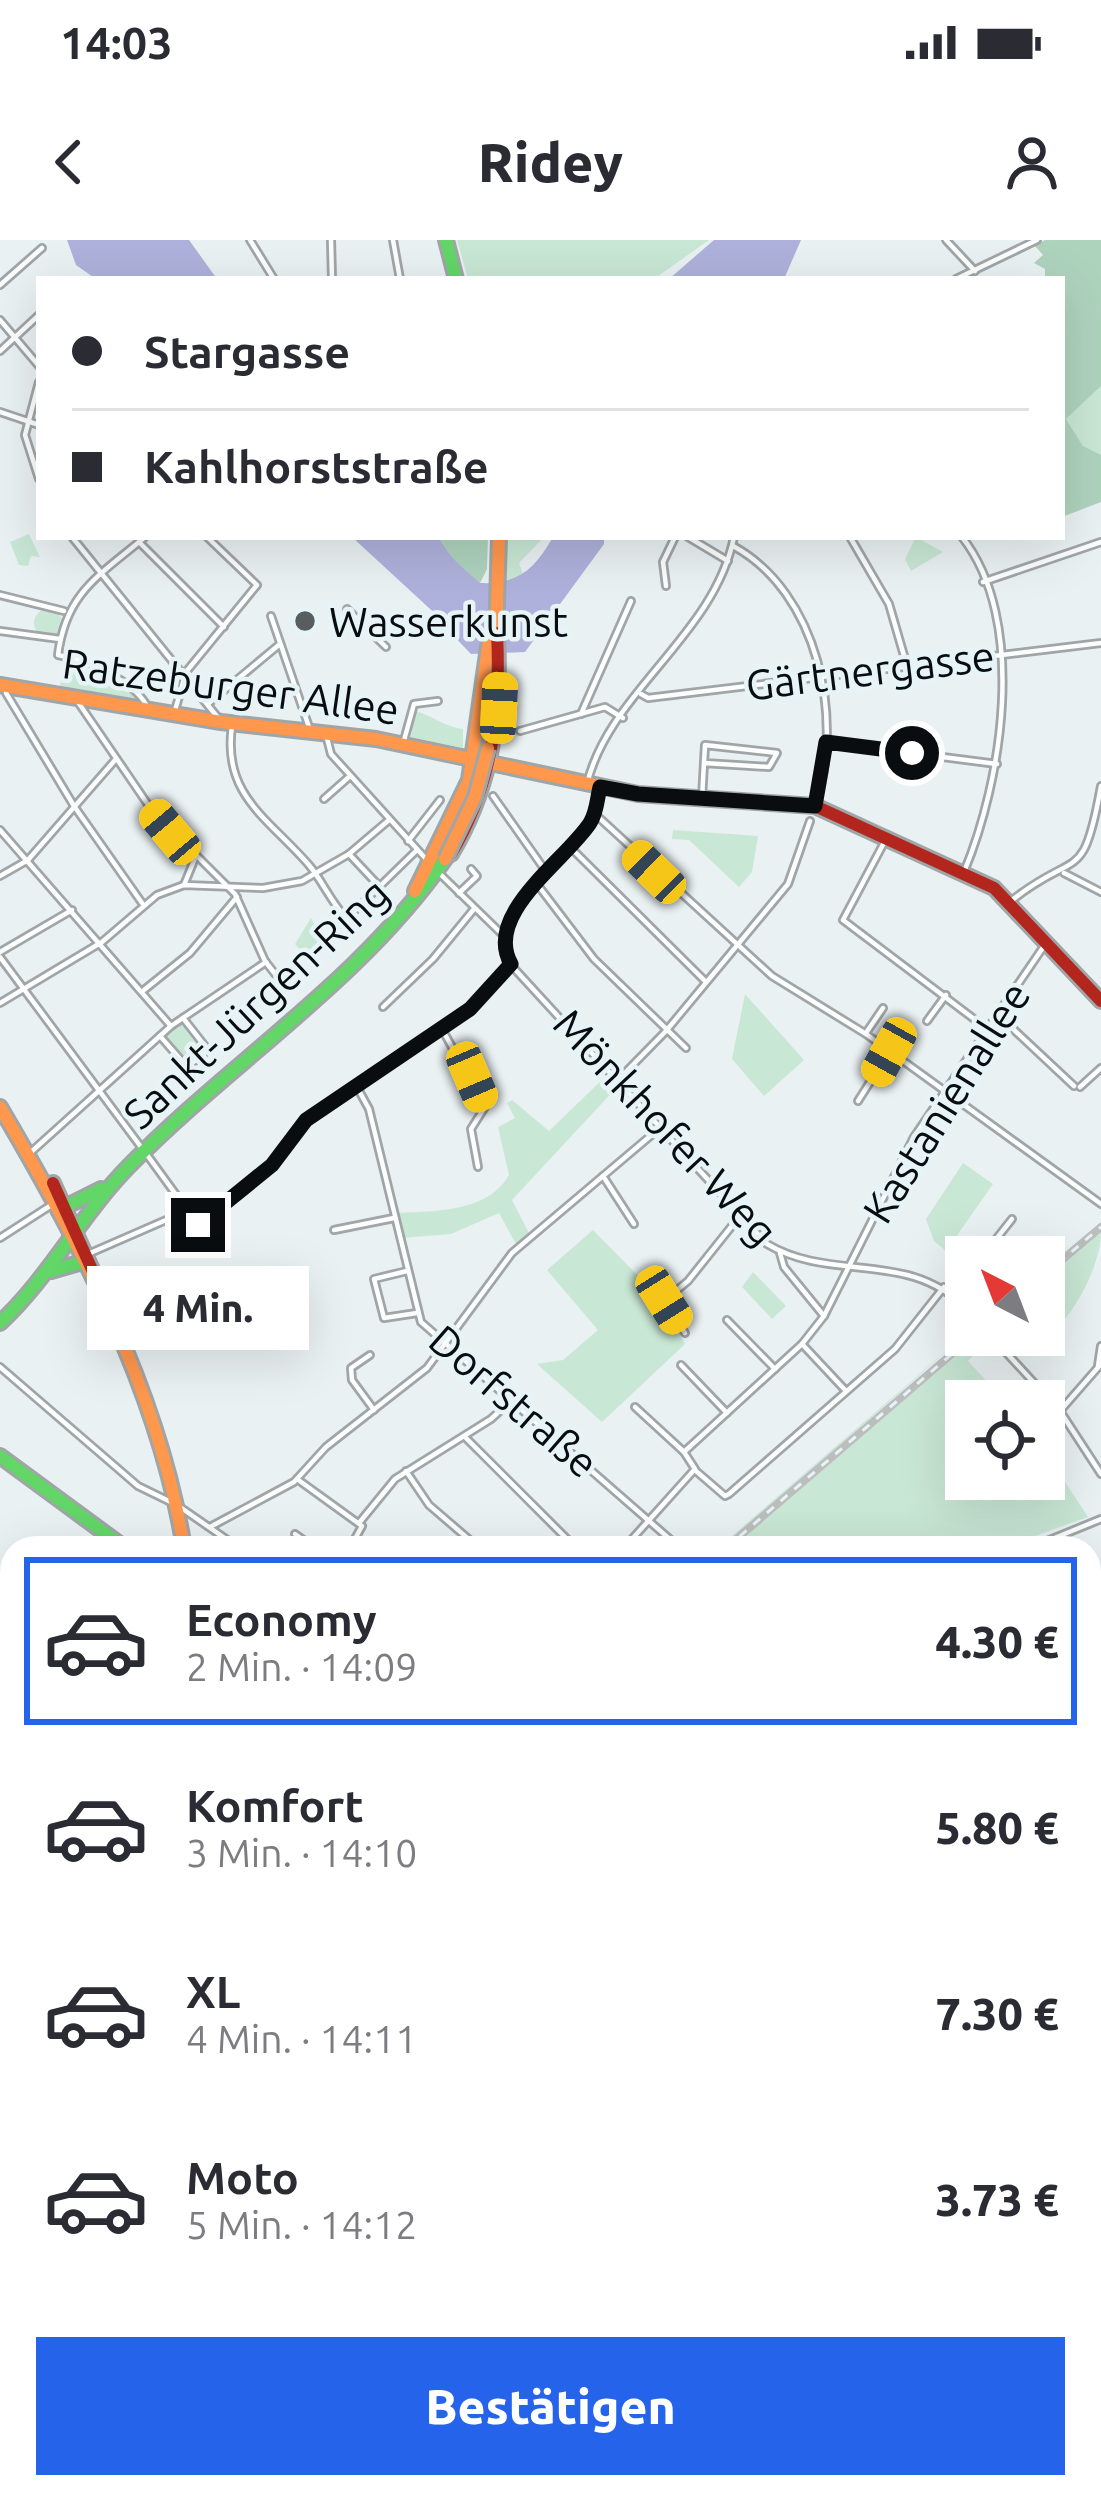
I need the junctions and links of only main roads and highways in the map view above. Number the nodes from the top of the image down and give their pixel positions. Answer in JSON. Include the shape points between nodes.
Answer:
{"nodes":[{"id":1,"x":449,"y":240,"type":"edge"},
{"id":2,"x":458,"y":276,"type":"edge"},
{"id":3,"x":496,"y":541,"type":"edge"},
{"id":4,"x":4,"y":685,"type":"edge"},
{"id":5,"x":484,"y":753,"type":"junction"},
{"id":6,"x":436,"y":865,"type":"junction"},
{"id":7,"x":1101,"y":1001,"type":"edge"},
{"id":8,"x":0,"y":1107,"type":"edge"},
{"id":9,"x":143,"y":1149,"type":"junction"},
{"id":10,"x":101,"y":1189,"type":"junction"},
{"id":11,"x":62,"y":1204,"type":"junction"},
{"id":12,"x":75,"y":1232,"type":"junction"},
{"id":13,"x":85,"y":1258,"type":"junction"},
{"id":14,"x":51,"y":1271,"type":"junction"},
{"id":15,"x":36,"y":1288,"type":"junction"},
{"id":16,"x":0,"y":1323,"type":"edge"},
{"id":17,"x":0,"y":1456,"type":"edge"},
{"id":18,"x":109,"y":1536,"type":"edge"},
{"id":19,"x":182,"y":1536,"type":"edge"}],
"edges":[{"from":1,"to":2,"type":"main road"},
{"from":3,"to":5,"type":"main road","name":"Sankt-Jürgen-Ring"},
{"from":4,"to":5,"type":"main road","name":"Ratzeburger Allee","via":[[227,723]]},
{"from":5,"to":6,"type":"main road","name":"Sankt-Jürgen-Ring","bridge":true},
{"from":5,"to":7,"type":"main road","name":"Ratzeburger Allee","via":[[594,785],[815,806],[964,872],[1011,902]]},
{"from":6,"to":9,"type":"main road","name":"Sankt-Jürgen-Ring","via":[[345,964]]},
{"from":6,"to":9,"type":"main road","name":"Sankt-Jürgen-Ring","via":[[356,962]]},
{"from":8,"to":11,"type":"main road"},
{"from":9,"to":10,"type":"main road","name":"Sankt-Jürgen-Ring"},
{"from":9,"to":12,"type":"main road","name":"Sankt-Jürgen-Ring"},
{"from":10,"to":11,"type":"main road"},
{"from":10,"to":12,"type":"main road","name":"Sankt-Jürgen-Ring"},
{"from":11,"to":12,"type":"main road"},
{"from":12,"to":13,"type":"main road"},
{"from":12,"to":14,"type":"main road","name":"Sankt-Jürgen-Ring"},
{"from":12,"to":15,"type":"main road","name":"Sankt-Jürgen-Ring"},
{"from":13,"to":14,"type":"main road"},
{"from":13,"to":19,"type":"main road","via":[[167,1454]]},
{"from":14,"to":15,"type":"main road","name":"Sankt-Jürgen-Ring"},
{"from":15,"to":16,"type":"main road","name":"Sankt-Jürgen-Ring"},
{"from":17,"to":18,"type":"main road"}]}
